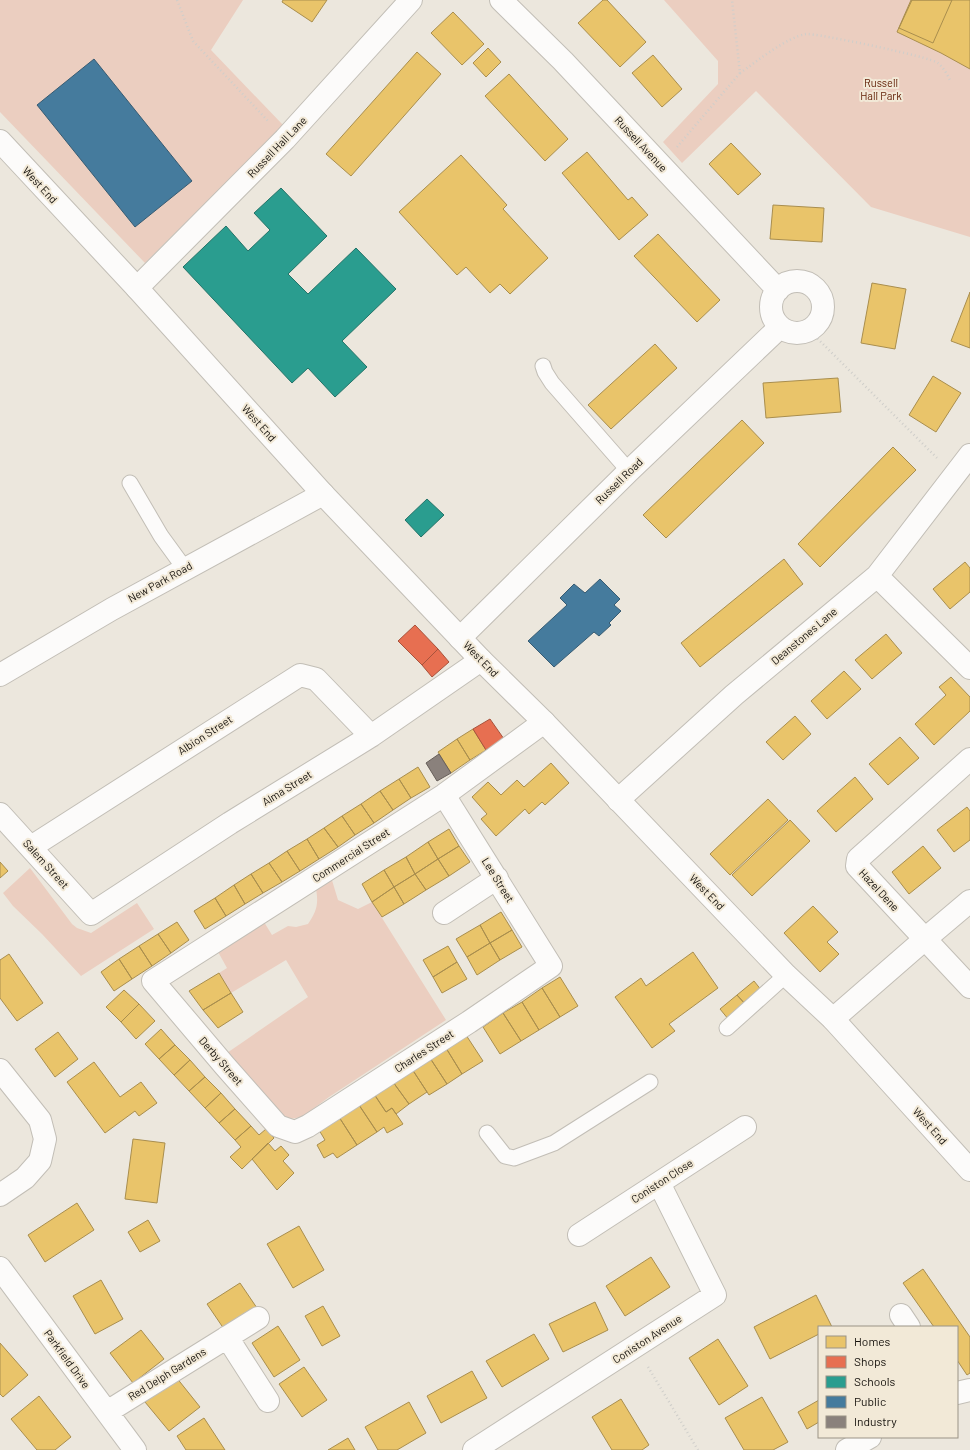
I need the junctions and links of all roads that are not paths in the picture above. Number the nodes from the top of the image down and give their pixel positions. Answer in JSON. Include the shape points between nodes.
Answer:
{"nodes":[{"id":1,"x":411,"y":0,"type":"edge"},
{"id":2,"x":501,"y":0,"type":"edge"},
{"id":3,"x":0,"y":141,"type":"edge"},
{"id":4,"x":137,"y":288,"type":"junction"},
{"id":5,"x":778,"y":290,"type":"junction"},
{"id":6,"x":780,"y":327,"type":"junction"},
{"id":7,"x":543,"y":366,"type":"dead end"},
{"id":8,"x":970,"y":455,"type":"edge"},
{"id":9,"x":629,"y":471,"type":"junction"},
{"id":10,"x":130,"y":483,"type":"dead end"},
{"id":11,"x":323,"y":494,"type":"junction"},
{"id":12,"x":185,"y":569,"type":"junction"},
{"id":13,"x":876,"y":576,"type":"junction"},
{"id":14,"x":460,"y":638,"type":"junction"},
{"id":15,"x":481,"y":660,"type":"junction"},
{"id":16,"x":970,"y":668,"type":"edge"},
{"id":17,"x":0,"y":675,"type":"edge"},
{"id":18,"x":544,"y":722,"type":"junction"},
{"id":19,"x":371,"y":736,"type":"junction"},
{"id":20,"x":970,"y":759,"type":"edge"},
{"id":21,"x":444,"y":796,"type":"junction"},
{"id":22,"x":618,"y":800,"type":"junction"},
{"id":23,"x":0,"y":814,"type":"edge"},
{"id":24,"x":31,"y":846,"type":"junction"},
{"id":25,"x":497,"y":878,"type":"junction"},
{"id":26,"x":970,"y":901,"type":"edge"},
{"id":27,"x":444,"y":913,"type":"dead end"},
{"id":28,"x":91,"y":914,"type":"joint"},
{"id":29,"x":925,"y":939,"type":"junction"},
{"id":30,"x":551,"y":966,"type":"joint"},
{"id":31,"x":786,"y":975,"type":"junction"},
{"id":32,"x":153,"y":981,"type":"joint"},
{"id":33,"x":970,"y":987,"type":"edge"},
{"id":34,"x":833,"y":1019,"type":"junction"},
{"id":35,"x":727,"y":1028,"type":"dead end"},
{"id":36,"x":0,"y":1070,"type":"edge"},
{"id":37,"x":650,"y":1082,"type":"dead end"},
{"id":38,"x":745,"y":1127,"type":"dead end"},
{"id":39,"x":295,"y":1132,"type":"joint"},
{"id":40,"x":487,"y":1133,"type":"dead end"},
{"id":41,"x":970,"y":1170,"type":"edge"},
{"id":42,"x":659,"y":1183,"type":"junction"},
{"id":43,"x":0,"y":1195,"type":"edge"},
{"id":44,"x":579,"y":1235,"type":"dead end"},
{"id":45,"x":0,"y":1268,"type":"edge"},
{"id":46,"x":258,"y":1318,"type":"dead end"},
{"id":47,"x":227,"y":1337,"type":"junction"},
{"id":48,"x":970,"y":1390,"type":"edge"},
{"id":49,"x":958,"y":1393,"type":"edge"},
{"id":50,"x":268,"y":1401,"type":"dead end"},
{"id":51,"x":107,"y":1412,"type":"junction"},
{"id":52,"x":135,"y":1450,"type":"edge"},
{"id":53,"x":474,"y":1450,"type":"edge"}],
"edges":[{"from":1,"to":4,"type":"street","name":"Russell Hall Lane","via":[[285,139]]},
{"from":2,"to":5,"type":"street","name":"Russell Avenue","via":[[563,61]]},
{"from":3,"to":4,"type":"street","name":"West End"},
{"from":4,"to":11,"type":"street","name":"West End"},
{"from":5,"to":6,"type":"street","via":[[773,298],[772,315]]},
{"from":5,"to":6,"type":"street","via":[[785,284],[804,282],[817,290],[823,302],[819,322],[809,330],[796,333]]},
{"from":6,"to":9,"type":"street","name":"Russell Road"},
{"from":7,"to":9,"type":"lane","via":[[552,383]]},
{"from":8,"to":13,"type":"street","name":"Deanstones Lane"},
{"from":9,"to":14,"type":"street","name":"Russell Road"},
{"from":10,"to":12,"type":"lane","via":[[161,536]]},
{"from":11,"to":12,"type":"street","name":"New Park Road"},
{"from":11,"to":14,"type":"street","name":"West End"},
{"from":12,"to":17,"type":"street","name":"New Park Road"},
{"from":13,"to":16,"type":"street"},
{"from":13,"to":22,"type":"street","name":"Deanstones Lane","via":[[734,695]]},
{"from":14,"to":15,"type":"street","name":"West End"},
{"from":15,"to":18,"type":"street","name":"West End"},
{"from":15,"to":19,"type":"street","name":"Alma Street"},
{"from":18,"to":21,"type":"street","name":"Commercial Street"},
{"from":18,"to":22,"type":"street","name":"West End"},
{"from":19,"to":24,"type":"street","name":"Albion Street","via":[[316,679],[300,675]]},
{"from":19,"to":28,"type":"street","name":"Alma Street","via":[[230,823]]},
{"from":20,"to":29,"type":"street","name":"Hazel Dene","via":[[858,859],[857,866]]},
{"from":21,"to":25,"type":"street","name":"Lee Street"},
{"from":21,"to":32,"type":"street","name":"Commercial Street"},
{"from":22,"to":31,"type":"street","name":"West End"},
{"from":23,"to":24,"type":"street","name":"Salem Street"},
{"from":24,"to":28,"type":"street","name":"Salem Street"},
{"from":25,"to":27,"type":"street"},
{"from":25,"to":30,"type":"street","name":"Lee Street"},
{"from":26,"to":29,"type":"street"},
{"from":29,"to":33,"type":"street"},
{"from":29,"to":34,"type":"street"},
{"from":30,"to":39,"type":"street","name":"Charles Street","via":[[308,1126]]},
{"from":31,"to":34,"type":"street","name":"West End"},
{"from":31,"to":35,"type":"lane"},
{"from":32,"to":39,"type":"street","name":"Derby Street","via":[[278,1126]]},
{"from":34,"to":41,"type":"street","name":"West End"},
{"from":36,"to":43,"type":"street","via":[[40,1120],[45,1139],[40,1161],[25,1178]]},
{"from":37,"to":40,"type":"lane","via":[[554,1143],[514,1158],[505,1156]]},
{"from":38,"to":42,"type":"street","name":"Coniston Close"},
{"from":42,"to":44,"type":"street","name":"Coniston Close"},
{"from":42,"to":53,"type":"street","name":"Coniston Avenue","via":[[715,1295]]},
{"from":45,"to":51,"type":"street","name":"Parkfield Drive"},
{"from":46,"to":47,"type":"street","name":"Red Delph Gardens"},
{"from":47,"to":50,"type":"street"},
{"from":47,"to":51,"type":"street","name":"Red Delph Gardens"},
{"from":48,"to":49,"type":"street"},
{"from":51,"to":52,"type":"street","name":"Parkfield Drive"}]}
